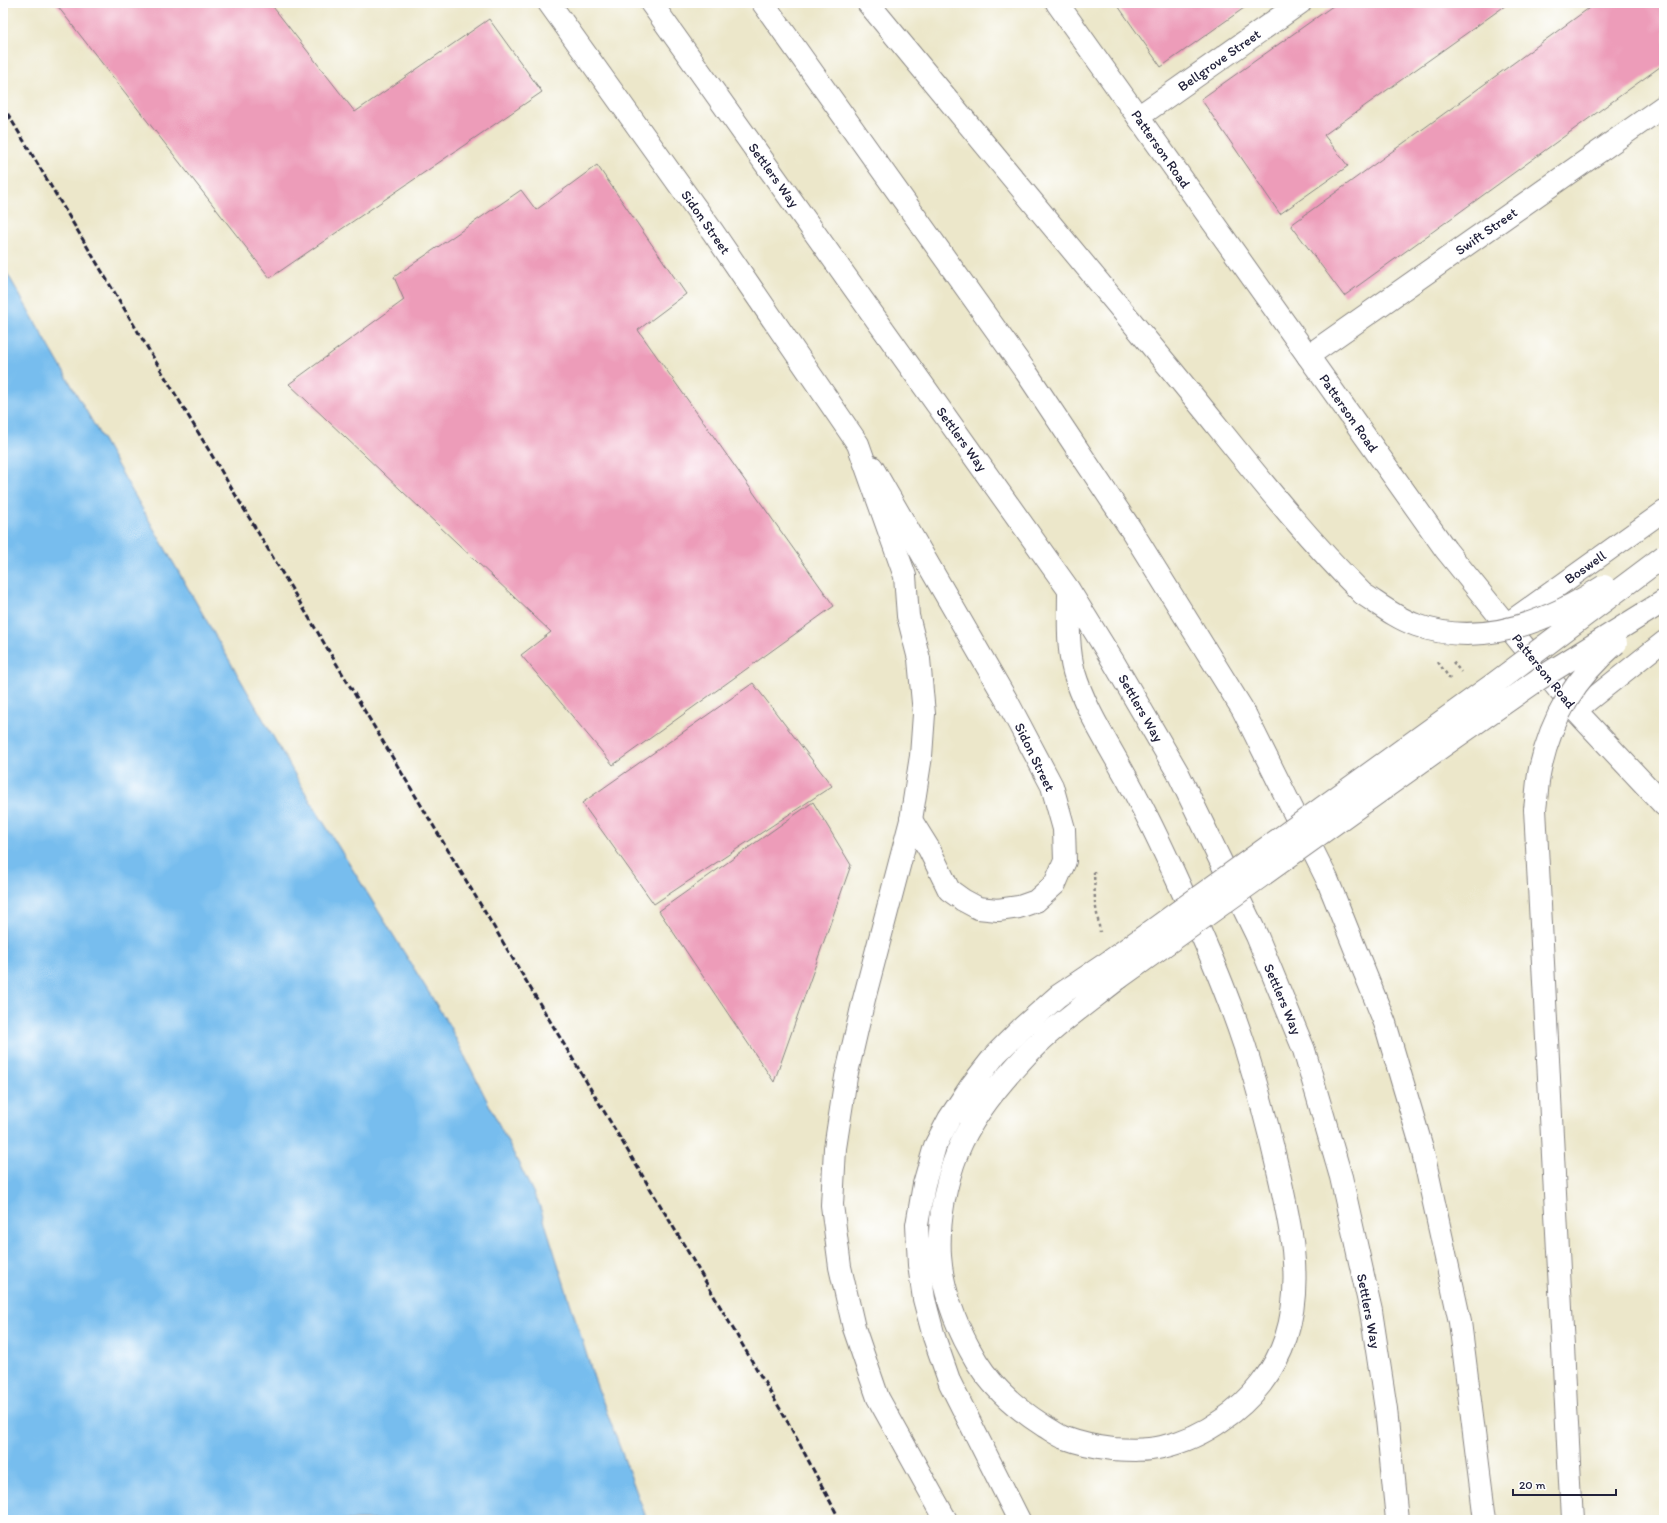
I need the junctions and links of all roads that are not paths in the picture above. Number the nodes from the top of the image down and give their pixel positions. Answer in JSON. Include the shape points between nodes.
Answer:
{"nodes":[{"id":1,"x":549,"y":3,"type":"edge"},
{"id":2,"x":651,"y":3,"type":"edge"},
{"id":3,"x":763,"y":3,"type":"edge"},
{"id":4,"x":868,"y":3,"type":"edge"},
{"id":5,"x":1057,"y":3,"type":"edge"},
{"id":6,"x":1300,"y":3,"type":"edge"},
{"id":7,"x":1664,"y":106,"type":"edge"},
{"id":8,"x":1138,"y":117,"type":"junction"},
{"id":9,"x":1308,"y":356,"type":"junction"},
{"id":10,"x":858,"y":444,"type":"junction"},
{"id":11,"x":1664,"y":511,"type":"edge"},
{"id":12,"x":1664,"y":548,"type":"edge"},
{"id":13,"x":1664,"y":556,"type":"edge"},
{"id":14,"x":1069,"y":590,"type":"junction"},
{"id":15,"x":1664,"y":601,"type":"edge"},
{"id":16,"x":1506,"y":624,"type":"junction"},
{"id":17,"x":1664,"y":641,"type":"edge"},
{"id":18,"x":1576,"y":711,"type":"junction"},
{"id":19,"x":1664,"y":805,"type":"edge"},
{"id":20,"x":911,"y":820,"type":"junction"},
{"id":21,"x":1115,"y":969,"type":"junction"},
{"id":22,"x":946,"y":1520,"type":"edge"},
{"id":23,"x":1019,"y":1520,"type":"edge"},
{"id":24,"x":1397,"y":1520,"type":"edge"},
{"id":25,"x":1485,"y":1520,"type":"edge"},
{"id":26,"x":1572,"y":1520,"type":"edge"}],
"edges":[{"from":1,"to":10,"type":"main road","name":"Sidon Street","via":[[713,232]]},
{"from":2,"to":14,"type":"main road","name":"Settlers Way"},
{"from":3,"to":25,"type":"main road","via":[[1026,372],[1130,528],[1243,710],[1327,879],[1385,1023],[1422,1148],[1460,1322]]},
{"from":4,"to":12,"type":"main road","bridge":true,"via":[[1288,514],[1363,594],[1416,625],[1436,631],[1480,634],[1510,629],[1559,612]]},
{"from":5,"to":8,"type":"main road","name":"Patterson Road"},
{"from":6,"to":8,"type":"main road","name":"Bellgrove Street"},
{"from":7,"to":9,"type":"main road","name":"Swift Street"},
{"from":8,"to":9,"type":"main road","name":"Patterson Road"},
{"from":9,"to":16,"type":"main road","name":"Patterson Road","via":[[1446,550]]},
{"from":10,"to":20,"type":"main road","name":"Sidon Street","via":[[905,576],[908,616],[919,659],[924,714],[921,756]]},
{"from":10,"to":20,"type":"main road","name":"Sidon Street","via":[[1007,701],[1052,786],[1064,829],[1065,861],[1055,884],[1036,901],[998,910],[978,908],[949,890]]},
{"from":11,"to":16,"type":"lane","name":"Boswell"},
{"from":13,"to":21,"type":"main road","bridge":true},
{"from":14,"to":21,"type":"main road","via":[[1069,633],[1073,668],[1084,700],[1171,867],[1218,974],[1244,1045],[1283,1191],[1291,1231],[1295,1274],[1292,1310],[1285,1338],[1272,1367],[1252,1395],[1207,1431],[1159,1448],[1131,1450],[1093,1447],[1060,1437],[1019,1410],[992,1384],[970,1350],[956,1321],[946,1291],[940,1257],[947,1187],[958,1150],[975,1120],[1020,1061]]},
{"from":14,"to":24,"type":"main road","name":"Settlers Way","via":[[1178,773],[1257,936],[1304,1050],[1340,1177],[1371,1311],[1386,1409]]},
{"from":15,"to":21,"type":"main road","bridge":true,"via":[[1539,679]]},
{"from":15,"to":26,"type":"main road","bridge":true,"via":[[1596,662],[1569,693],[1553,726],[1540,770],[1536,809]]},
{"from":16,"to":18,"type":"main road","name":"Patterson Road"},
{"from":17,"to":18,"type":"lane"},
{"from":18,"to":19,"type":"main road","name":"Patterson Road"},
{"from":20,"to":22,"type":"main road","via":[[846,1077],[835,1148],[832,1205],[840,1267],[854,1328],[878,1398]]},
{"from":21,"to":23,"type":"main road","via":[[1058,996],[996,1054],[949,1120],[935,1146],[924,1184],[918,1225],[919,1265],[924,1299],[934,1337],[950,1383]]}]}
